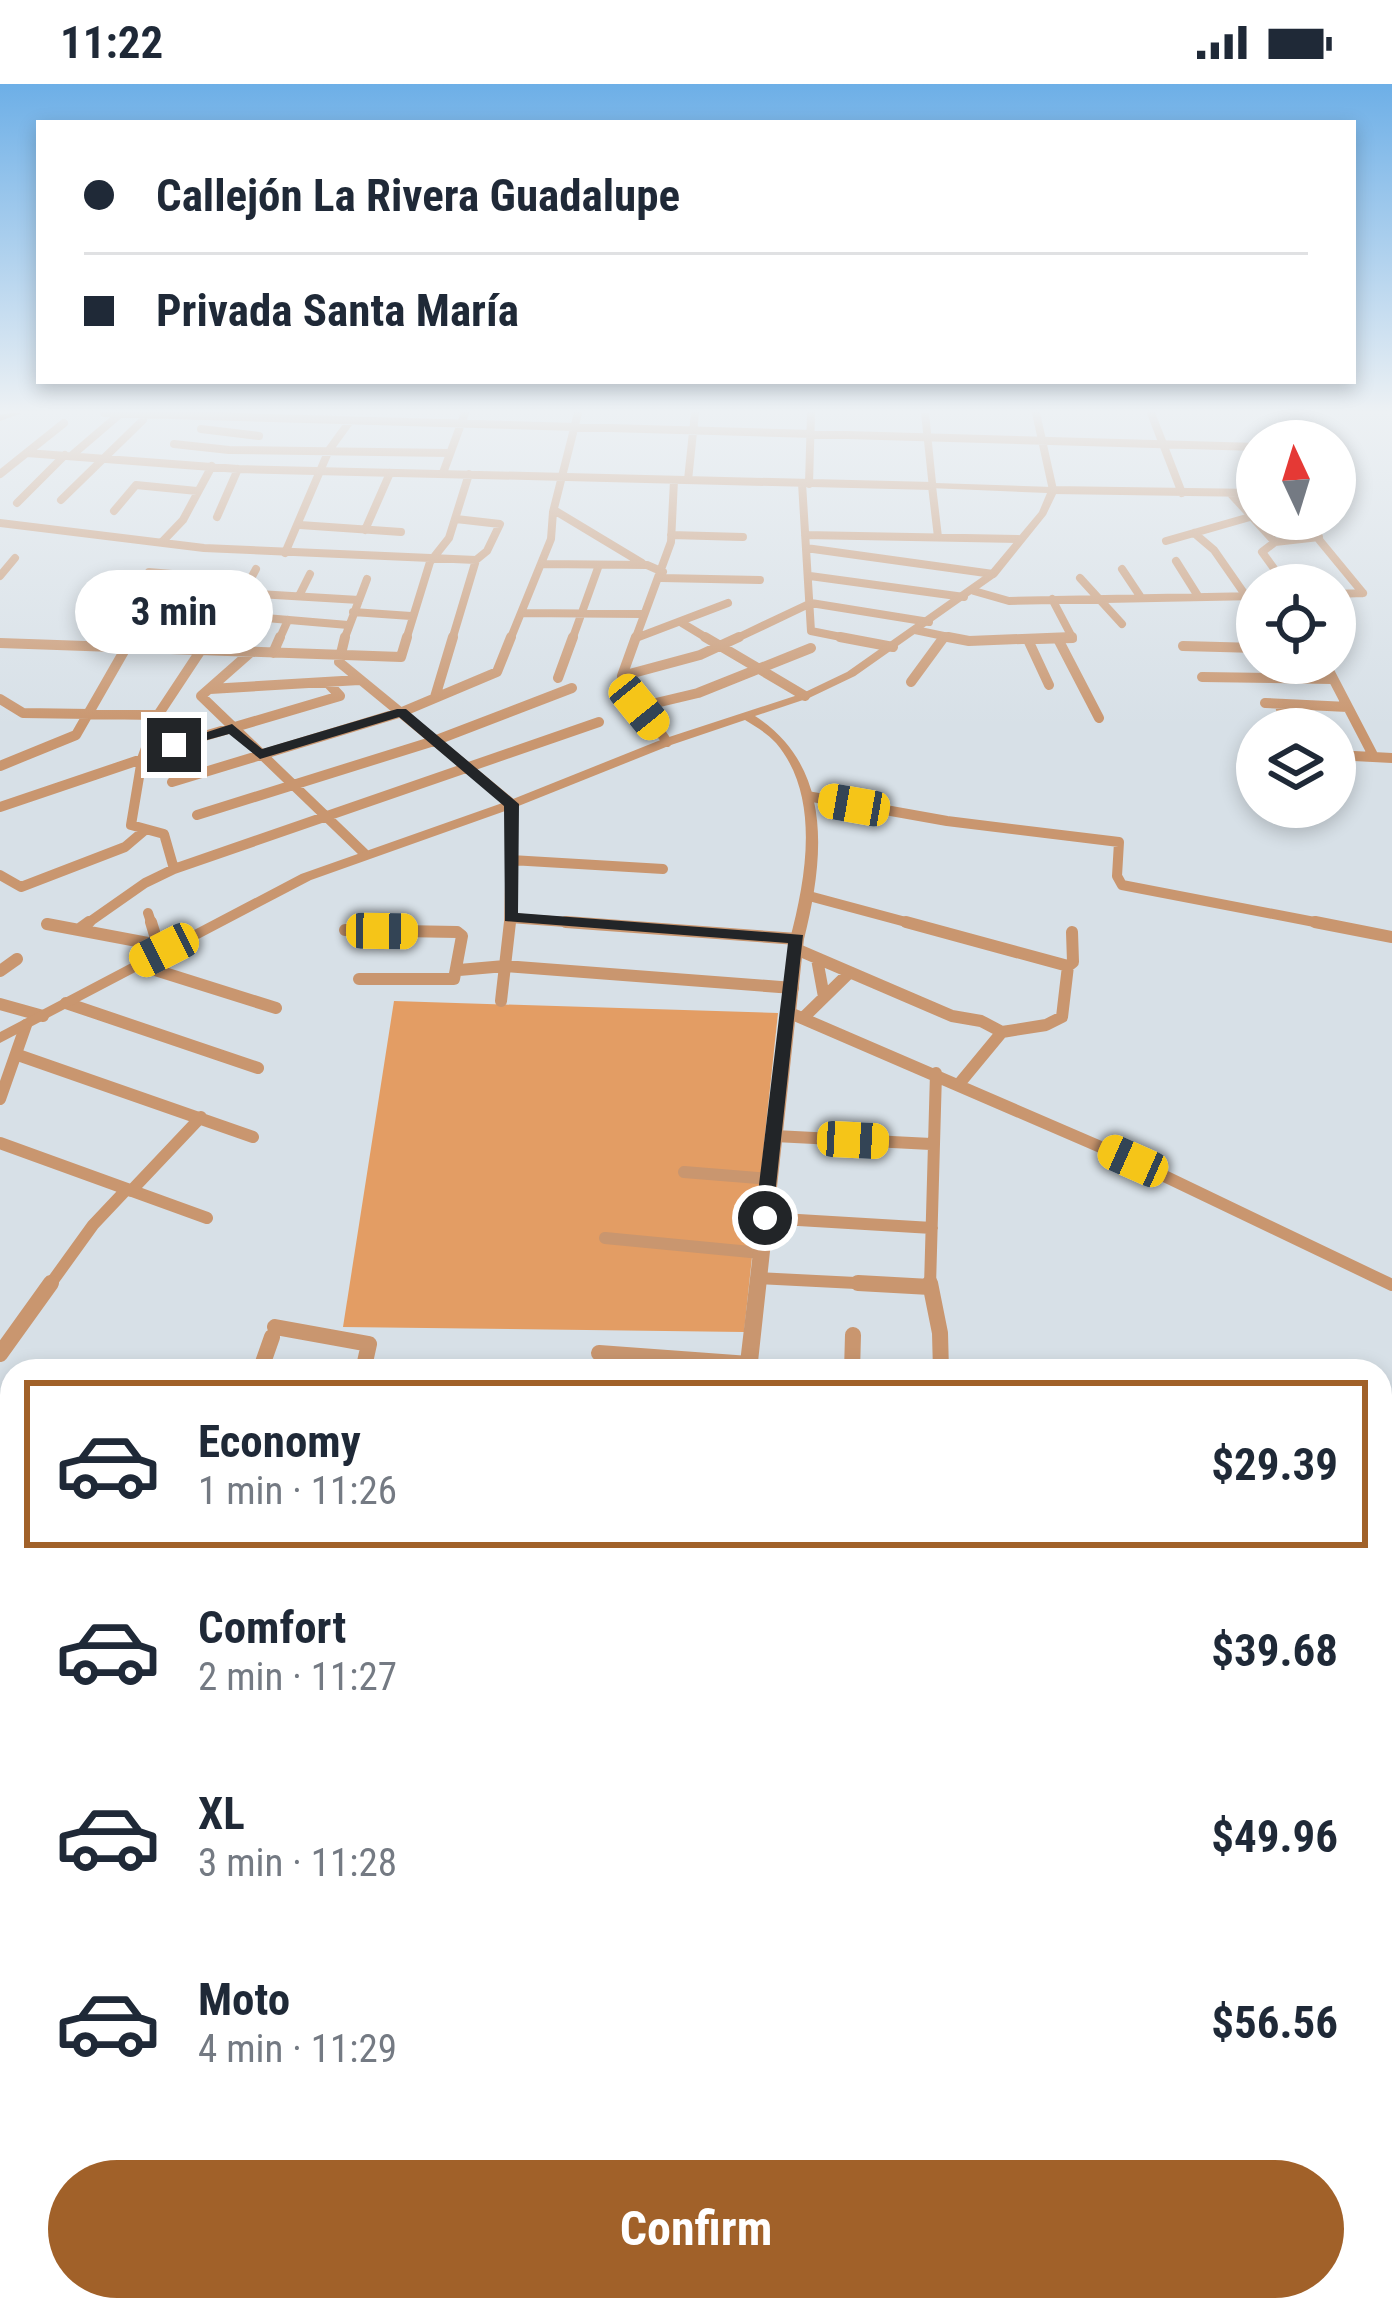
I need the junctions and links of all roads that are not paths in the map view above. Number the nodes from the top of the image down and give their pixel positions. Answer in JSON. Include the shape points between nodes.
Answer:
{"nodes":[{"id":1,"x":184,"y":517,"type":"edge"},
{"id":2,"x":303,"y":517,"type":"edge"},
{"id":3,"x":371,"y":517,"type":"edge"},
{"id":4,"x":553,"y":517,"type":"edge"},
{"id":5,"x":566,"y":517,"type":"edge"},
{"id":6,"x":672,"y":517,"type":"edge"},
{"id":7,"x":805,"y":517,"type":"edge"},
{"id":8,"x":936,"y":517,"type":"edge"},
{"id":9,"x":1039,"y":517,"type":"edge"},
{"id":10,"x":456,"y":519,"type":"joint"},
{"id":11,"x":1236,"y":521,"type":"edge"},
{"id":12,"x":0,"y":523,"type":"edge"},
{"id":13,"x":300,"y":525,"type":"junction"},
{"id":14,"x":365,"y":530,"type":"junction"},
{"id":15,"x":401,"y":532,"type":"dead end"},
{"id":16,"x":1194,"y":533,"type":"junction"},
{"id":17,"x":805,"y":535,"type":"junction"},
{"id":18,"x":671,"y":536,"type":"junction"},
{"id":19,"x":938,"y":537,"type":"junction"},
{"id":20,"x":743,"y":538,"type":"dead end"},
{"id":21,"x":1018,"y":539,"type":"junction"},
{"id":22,"x":1292,"y":540,"type":"edge"},
{"id":23,"x":1320,"y":540,"type":"edge"},
{"id":24,"x":162,"y":542,"type":"junction"},
{"id":25,"x":1166,"y":542,"type":"dead end"},
{"id":26,"x":1275,"y":542,"type":"joint"},
{"id":27,"x":806,"y":548,"type":"junction"},
{"id":28,"x":285,"y":553,"type":"junction"},
{"id":29,"x":15,"y":558,"type":"dead end"},
{"id":30,"x":433,"y":558,"type":"junction"},
{"id":31,"x":476,"y":560,"type":"junction"},
{"id":32,"x":1176,"y":561,"type":"dead end"},
{"id":33,"x":542,"y":564,"type":"junction"},
{"id":34,"x":1271,"y":564,"type":"edge"},
{"id":35,"x":1340,"y":564,"type":"edge"},
{"id":36,"x":599,"y":565,"type":"junction"},
{"id":37,"x":646,"y":565,"type":"junction"},
{"id":38,"x":256,"y":569,"type":"dead end"},
{"id":39,"x":1122,"y":569,"type":"dead end"},
{"id":40,"x":149,"y":572,"type":"dead end"},
{"id":41,"x":310,"y":574,"type":"dead end"},
{"id":42,"x":993,"y":574,"type":"junction"},
{"id":43,"x":662,"y":575,"type":"junction"},
{"id":44,"x":0,"y":576,"type":"edge"},
{"id":45,"x":811,"y":576,"type":"junction"},
{"id":46,"x":1236,"y":577,"type":"edge"},
{"id":47,"x":1080,"y":578,"type":"dead end"},
{"id":48,"x":367,"y":579,"type":"dead end"},
{"id":49,"x":760,"y":580,"type":"dead end"},
{"id":50,"x":242,"y":593,"type":"junction"},
{"id":51,"x":969,"y":594,"type":"junction"},
{"id":52,"x":278,"y":595,"type":"junction"},
{"id":53,"x":299,"y":596,"type":"junction"},
{"id":54,"x":1139,"y":596,"type":"junction"},
{"id":55,"x":1198,"y":596,"type":"junction"},
{"id":56,"x":1236,"y":596,"type":"edge"},
{"id":57,"x":1052,"y":599,"type":"junction"},
{"id":58,"x":1097,"y":599,"type":"junction"},
{"id":59,"x":125,"y":600,"type":"dead end"},
{"id":60,"x":359,"y":600,"type":"junction"},
{"id":61,"x":728,"y":602,"type":"dead end"},
{"id":62,"x":811,"y":603,"type":"junction"},
{"id":63,"x":197,"y":606,"type":"junction"},
{"id":64,"x":232,"y":612,"type":"junction"},
{"id":65,"x":353,"y":612,"type":"junction"},
{"id":66,"x":522,"y":613,"type":"junction"},
{"id":67,"x":580,"y":614,"type":"junction"},
{"id":68,"x":642,"y":614,"type":"junction"},
{"id":69,"x":411,"y":616,"type":"junction"},
{"id":70,"x":266,"y":618,"type":"junction"},
{"id":71,"x":288,"y":620,"type":"junction"},
{"id":72,"x":929,"y":622,"type":"junction"},
{"id":73,"x":682,"y":623,"type":"junction"},
{"id":74,"x":1122,"y":623,"type":"dead end"},
{"id":75,"x":348,"y":625,"type":"junction"},
{"id":76,"x":130,"y":629,"type":"dead end"},
{"id":77,"x":916,"y":630,"type":"junction"},
{"id":78,"x":184,"y":634,"type":"junction"},
{"id":79,"x":944,"y":637,"type":"junction"},
{"id":80,"x":636,"y":638,"type":"junction"},
{"id":81,"x":1059,"y":641,"type":"junction"},
{"id":82,"x":1029,"y":642,"type":"junction"},
{"id":83,"x":4,"y":643,"type":"edge"},
{"id":84,"x":127,"y":646,"type":"junction"},
{"id":85,"x":723,"y":646,"type":"junction"},
{"id":86,"x":893,"y":646,"type":"junction"},
{"id":87,"x":1183,"y":646,"type":"dead end"},
{"id":88,"x":1236,"y":647,"type":"edge"},
{"id":89,"x":175,"y":648,"type":"junction"},
{"id":90,"x":811,"y":648,"type":"dead end"},
{"id":91,"x":207,"y":650,"type":"junction"},
{"id":92,"x":251,"y":652,"type":"junction"},
{"id":93,"x":273,"y":653,"type":"junction"},
{"id":94,"x":0,"y":654,"type":"edge"},
{"id":95,"x":337,"y":656,"type":"junction"},
{"id":96,"x":764,"y":669,"type":"junction"},
{"id":97,"x":622,"y":676,"type":"junction"},
{"id":98,"x":1202,"y":677,"type":"dead end"},
{"id":99,"x":1236,"y":678,"type":"edge"},
{"id":100,"x":557,"y":679,"type":"dead end"},
{"id":101,"x":359,"y":680,"type":"junction"},
{"id":102,"x":327,"y":682,"type":"junction"},
{"id":103,"x":911,"y":682,"type":"dead end"},
{"id":104,"x":1335,"y":684,"type":"edge"},
{"id":105,"x":1049,"y":686,"type":"dead end"},
{"id":106,"x":572,"y":688,"type":"dead end"},
{"id":107,"x":205,"y":689,"type":"junction"},
{"id":108,"x":806,"y":696,"type":"junction"},
{"id":109,"x":435,"y":697,"type":"junction"},
{"id":110,"x":0,"y":699,"type":"edge"},
{"id":111,"x":1265,"y":704,"type":"dead end"},
{"id":112,"x":1279,"y":704,"type":"junction"},
{"id":113,"x":639,"y":707,"type":"junction"},
{"id":114,"x":1348,"y":707,"type":"junction"},
{"id":115,"x":1281,"y":708,"type":"edge"},
{"id":116,"x":401,"y":712,"type":"junction"},
{"id":117,"x":158,"y":715,"type":"junction"},
{"id":118,"x":84,"y":716,"type":"junction"},
{"id":119,"x":747,"y":716,"type":"junction"},
{"id":120,"x":1100,"y":718,"type":"dead end"},
{"id":121,"x":598,"y":722,"type":"dead end"},
{"id":122,"x":232,"y":728,"type":"junction"},
{"id":123,"x":434,"y":741,"type":"junction"},
{"id":124,"x":667,"y":742,"type":"junction"},
{"id":125,"x":174,"y":745,"type":"dead end"},
{"id":126,"x":260,"y":754,"type":"junction"},
{"id":127,"x":1356,"y":756,"type":"edge"},
{"id":128,"x":1373,"y":757,"type":"junction"},
{"id":129,"x":1392,"y":758,"type":"edge"},
{"id":130,"x":142,"y":759,"type":"junction"},
{"id":131,"x":0,"y":766,"type":"edge"},
{"id":132,"x":468,"y":770,"type":"junction"},
{"id":133,"x":172,"y":782,"type":"dead end"},
{"id":134,"x":292,"y":786,"type":"junction"},
{"id":135,"x":807,"y":796,"type":"junction"},
{"id":136,"x":512,"y":804,"type":"junction"},
{"id":137,"x":0,"y":807,"type":"edge"},
{"id":138,"x":197,"y":815,"type":"dead end"},
{"id":139,"x":325,"y":817,"type":"junction"},
{"id":140,"x":145,"y":830,"type":"junction"},
{"id":141,"x":364,"y":853,"type":"junction"},
{"id":142,"x":511,"y":860,"type":"junction"},
{"id":143,"x":174,"y":869,"type":"junction"},
{"id":144,"x":663,"y":869,"type":"dead end"},
{"id":145,"x":0,"y":875,"type":"edge"},
{"id":146,"x":809,"y":896,"type":"junction"},
{"id":147,"x":148,"y":913,"type":"dead end"},
{"id":148,"x":510,"y":918,"type":"junction"},
{"id":149,"x":47,"y":924,"type":"dead end"},
{"id":150,"x":78,"y":930,"type":"junction"},
{"id":151,"x":345,"y":930,"type":"dead end"},
{"id":152,"x":1072,"y":932,"type":"dead end"},
{"id":153,"x":1392,"y":937,"type":"edge"},
{"id":154,"x":796,"y":944,"type":"junction"},
{"id":155,"x":164,"y":946,"type":"junction"},
{"id":156,"x":817,"y":958,"type":"junction"},
{"id":157,"x":17,"y":959,"type":"dead end"},
{"id":158,"x":136,"y":964,"type":"junction"},
{"id":159,"x":505,"y":966,"type":"junction"},
{"id":160,"x":1068,"y":966,"type":"junction"},
{"id":161,"x":459,"y":970,"type":"junction"},
{"id":162,"x":0,"y":971,"type":"edge"},
{"id":163,"x":849,"y":973,"type":"junction"},
{"id":164,"x":359,"y":979,"type":"dead end"},
{"id":165,"x":793,"y":988,"type":"junction"},
{"id":166,"x":824,"y":997,"type":"junction"},
{"id":167,"x":501,"y":1001,"type":"dead end"},
{"id":168,"x":0,"y":1004,"type":"edge"},
{"id":169,"x":66,"y":1004,"type":"junction"},
{"id":170,"x":276,"y":1007,"type":"dead end"},
{"id":171,"x":797,"y":1015,"type":"junction"},
{"id":172,"x":43,"y":1016,"type":"junction"},
{"id":173,"x":26,"y":1025,"type":"junction"},
{"id":174,"x":1002,"y":1032,"type":"junction"},
{"id":175,"x":0,"y":1038,"type":"edge"},
{"id":176,"x":19,"y":1055,"type":"junction"},
{"id":177,"x":258,"y":1068,"type":"dead end"},
{"id":178,"x":936,"y":1073,"type":"junction"},
{"id":179,"x":959,"y":1084,"type":"junction"},
{"id":180,"x":0,"y":1099,"type":"edge"},
{"id":181,"x":201,"y":1117,"type":"junction"},
{"id":182,"x":775,"y":1136,"type":"junction"},
{"id":183,"x":253,"y":1137,"type":"dead end"},
{"id":184,"x":0,"y":1143,"type":"edge"},
{"id":185,"x":931,"y":1144,"type":"junction"},
{"id":186,"x":684,"y":1172,"type":"dead end"},
{"id":187,"x":770,"y":1179,"type":"junction"},
{"id":188,"x":129,"y":1190,"type":"junction"},
{"id":189,"x":207,"y":1218,"type":"dead end"},
{"id":190,"x":765,"y":1218,"type":"junction"},
{"id":191,"x":932,"y":1228,"type":"junction"},
{"id":192,"x":605,"y":1238,"type":"dead end"},
{"id":193,"x":761,"y":1252,"type":"junction"},
{"id":194,"x":758,"y":1278,"type":"junction"},
{"id":195,"x":1392,"y":1285,"type":"edge"},
{"id":196,"x":930,"y":1287,"type":"junction"},
{"id":197,"x":853,"y":1335,"type":"dead end"},
{"id":198,"x":599,"y":1353,"type":"dead end"},
{"id":199,"x":0,"y":1354,"type":"edge"},
{"id":200,"x":264,"y":1359,"type":"edge"},
{"id":201,"x":366,"y":1359,"type":"edge"},
{"id":202,"x":663,"y":1359,"type":"edge"},
{"id":203,"x":750,"y":1359,"type":"edge"},
{"id":204,"x":852,"y":1359,"type":"edge"},
{"id":205,"x":941,"y":1359,"type":"edge"}],
"edges":[{"from":1,"to":24,"type":"street"},
{"from":2,"to":13,"type":"street"},
{"from":3,"to":14,"type":"street"},
{"from":4,"to":33,"type":"street"},
{"from":5,"to":37,"type":"street"},
{"from":6,"to":18,"type":"street"},
{"from":7,"to":17,"type":"street"},
{"from":8,"to":19,"type":"street"},
{"from":9,"to":21,"type":"street"},
{"from":10,"to":30,"type":"street"},
{"from":10,"to":31,"type":"street","via":[[498,521]]},
{"from":11,"to":16,"type":"street"},
{"from":12,"to":24,"type":"street"},
{"from":13,"to":14,"type":"street"},
{"from":13,"to":28,"type":"street"},
{"from":14,"to":15,"type":"street"},
{"from":16,"to":25,"type":"street"},
{"from":16,"to":46,"type":"street"},
{"from":17,"to":19,"type":"street"},
{"from":17,"to":27,"type":"street"},
{"from":18,"to":20,"type":"street"},
{"from":18,"to":43,"type":"street"},
{"from":19,"to":21,"type":"street"},
{"from":21,"to":42,"type":"street"},
{"from":22,"to":26,"type":"street"},
{"from":23,"to":35,"type":"street"},
{"from":24,"to":28,"type":"street"},
{"from":26,"to":34,"type":"street","via":[[1262,552]]},
{"from":27,"to":42,"type":"street"},
{"from":27,"to":45,"type":"street"},
{"from":28,"to":30,"type":"street"},
{"from":29,"to":44,"type":"street"},
{"from":30,"to":31,"type":"street"},
{"from":30,"to":69,"type":"street"},
{"from":31,"to":109,"type":"street"},
{"from":32,"to":55,"type":"street"},
{"from":33,"to":36,"type":"street"},
{"from":33,"to":66,"type":"street"},
{"from":36,"to":37,"type":"street"},
{"from":36,"to":67,"type":"street"},
{"from":37,"to":43,"type":"street"},
{"from":38,"to":50,"type":"street"},
{"from":39,"to":54,"type":"street"},
{"from":40,"to":63,"type":"street","via":[[217,576]]},
{"from":41,"to":53,"type":"street"},
{"from":42,"to":51,"type":"street"},
{"from":43,"to":49,"type":"street"},
{"from":43,"to":68,"type":"street"},
{"from":45,"to":51,"type":"street"},
{"from":45,"to":62,"type":"street"},
{"from":47,"to":58,"type":"street"},
{"from":48,"to":60,"type":"street"},
{"from":50,"to":52,"type":"street"},
{"from":50,"to":64,"type":"street"},
{"from":51,"to":57,"type":"street"},
{"from":51,"to":72,"type":"street"},
{"from":52,"to":53,"type":"street"},
{"from":52,"to":70,"type":"street"},
{"from":53,"to":60,"type":"street"},
{"from":54,"to":55,"type":"street"},
{"from":54,"to":58,"type":"street"},
{"from":55,"to":56,"type":"street"},
{"from":57,"to":58,"type":"street"},
{"from":57,"to":81,"type":"street","via":[[1072,639]]},
{"from":58,"to":74,"type":"street"},
{"from":59,"to":63,"type":"street"},
{"from":60,"to":65,"type":"street"},
{"from":61,"to":73,"type":"street"},
{"from":62,"to":72,"type":"street"},
{"from":62,"to":85,"type":"street"},
{"from":62,"to":86,"type":"street","via":[[812,634]]},
{"from":63,"to":64,"type":"street"},
{"from":63,"to":78,"type":"street"},
{"from":64,"to":70,"type":"street"},
{"from":64,"to":91,"type":"street"},
{"from":65,"to":69,"type":"street"},
{"from":65,"to":75,"type":"street"},
{"from":66,"to":67,"type":"street"},
{"from":66,"to":109,"type":"street","via":[[497,672]]},
{"from":67,"to":68,"type":"street"},
{"from":67,"to":100,"type":"street"},
{"from":68,"to":80,"type":"street"},
{"from":69,"to":95,"type":"street","via":[[401,657]]},
{"from":70,"to":71,"type":"street"},
{"from":71,"to":75,"type":"street"},
{"from":71,"to":93,"type":"street"},
{"from":72,"to":77,"type":"street"},
{"from":73,"to":80,"type":"street"},
{"from":73,"to":85,"type":"street"},
{"from":75,"to":95,"type":"street"},
{"from":76,"to":78,"type":"street"},
{"from":77,"to":79,"type":"street"},
{"from":77,"to":86,"type":"street"},
{"from":78,"to":89,"type":"street"},
{"from":79,"to":82,"type":"street"},
{"from":79,"to":103,"type":"street"},
{"from":80,"to":97,"type":"street"},
{"from":81,"to":82,"type":"street"},
{"from":81,"to":120,"type":"street"},
{"from":82,"to":105,"type":"street"},
{"from":83,"to":84,"type":"street"},
{"from":83,"to":94,"type":"street"},
{"from":84,"to":89,"type":"street"},
{"from":84,"to":118,"type":"street"},
{"from":85,"to":96,"type":"street"},
{"from":85,"to":97,"type":"street"},
{"from":86,"to":108,"type":"street"},
{"from":87,"to":88,"type":"street"},
{"from":89,"to":91,"type":"street"},
{"from":90,"to":96,"type":"street"},
{"from":91,"to":92,"type":"street"},
{"from":91,"to":117,"type":"street"},
{"from":92,"to":93,"type":"street"},
{"from":92,"to":107,"type":"street"},
{"from":93,"to":95,"type":"street"},
{"from":95,"to":101,"type":"street"},
{"from":96,"to":108,"type":"street"},
{"from":96,"to":113,"type":"street"},
{"from":97,"to":113,"type":"street"},
{"from":98,"to":99,"type":"street"},
{"from":101,"to":102,"type":"street"},
{"from":101,"to":116,"type":"street"},
{"from":102,"to":107,"type":"street"},
{"from":102,"to":122,"type":"street","via":[[340,696]]},
{"from":104,"to":114,"type":"street"},
{"from":106,"to":123,"type":"street"},
{"from":107,"to":122,"type":"street","via":[[201,696]]},
{"from":108,"to":119,"type":"street"},
{"from":109,"to":116,"type":"street"},
{"from":110,"to":118,"type":"street","via":[[23,713]]},
{"from":111,"to":112,"type":"street"},
{"from":112,"to":114,"type":"street"},
{"from":112,"to":115,"type":"street"},
{"from":113,"to":124,"type":"street"},
{"from":114,"to":128,"type":"street"},
{"from":116,"to":123,"type":"street"},
{"from":116,"to":126,"type":"street"},
{"from":117,"to":118,"type":"street"},
{"from":117,"to":130,"type":"street"},
{"from":118,"to":131,"type":"street","via":[[63,744]]},
{"from":119,"to":124,"type":"street"},
{"from":119,"to":135,"type":"street","via":[[779,739]]},
{"from":121,"to":132,"type":"street"},
{"from":122,"to":125,"type":"street"},
{"from":122,"to":126,"type":"street"},
{"from":123,"to":132,"type":"street"},
{"from":123,"to":134,"type":"street"},
{"from":124,"to":136,"type":"street"},
{"from":126,"to":133,"type":"street"},
{"from":126,"to":134,"type":"street"},
{"from":127,"to":128,"type":"street"},
{"from":128,"to":129,"type":"street"},
{"from":130,"to":137,"type":"street"},
{"from":130,"to":140,"type":"street","via":[[131,825]]},
{"from":132,"to":136,"type":"street"},
{"from":132,"to":139,"type":"street"},
{"from":134,"to":138,"type":"street"},
{"from":134,"to":139,"type":"street"},
{"from":135,"to":146,"type":"street"},
{"from":135,"to":153,"type":"street","via":[[1119,842],[1122,885]]},
{"from":136,"to":141,"type":"street"},
{"from":136,"to":142,"type":"street"},
{"from":139,"to":141,"type":"street"},
{"from":139,"to":143,"type":"street"},
{"from":140,"to":143,"type":"street","via":[[164,834]]},
{"from":140,"to":145,"type":"street","via":[[125,847],[21,887]]},
{"from":141,"to":155,"type":"street"},
{"from":142,"to":144,"type":"street"},
{"from":142,"to":148,"type":"street"},
{"from":143,"to":150,"type":"street"},
{"from":146,"to":154,"type":"street"},
{"from":146,"to":160,"type":"street"},
{"from":147,"to":155,"type":"street"},
{"from":148,"to":154,"type":"street"},
{"from":148,"to":159,"type":"street"},
{"from":149,"to":150,"type":"street"},
{"from":150,"to":155,"type":"street"},
{"from":151,"to":161,"type":"street","via":[[457,932]]},
{"from":152,"to":160,"type":"street"},
{"from":154,"to":156,"type":"street"},
{"from":154,"to":165,"type":"street"},
{"from":155,"to":158,"type":"street"},
{"from":156,"to":163,"type":"street"},
{"from":156,"to":166,"type":"street"},
{"from":157,"to":162,"type":"street"},
{"from":158,"to":169,"type":"street"},
{"from":158,"to":170,"type":"street"},
{"from":159,"to":161,"type":"street"},
{"from":159,"to":165,"type":"street"},
{"from":159,"to":167,"type":"street"},
{"from":160,"to":174,"type":"street","via":[[1062,1017]]},
{"from":161,"to":164,"type":"street","via":[[445,980]]},
{"from":163,"to":166,"type":"street"},
{"from":163,"to":174,"type":"street"},
{"from":165,"to":171,"type":"street"},
{"from":166,"to":171,"type":"street"},
{"from":168,"to":172,"type":"street"},
{"from":169,"to":172,"type":"street"},
{"from":169,"to":177,"type":"street"},
{"from":171,"to":178,"type":"street"},
{"from":171,"to":182,"type":"street"},
{"from":172,"to":173,"type":"street"},
{"from":173,"to":175,"type":"street"},
{"from":173,"to":176,"type":"street"},
{"from":174,"to":179,"type":"street"},
{"from":176,"to":180,"type":"street"},
{"from":176,"to":181,"type":"street"},
{"from":178,"to":179,"type":"street"},
{"from":178,"to":185,"type":"street"},
{"from":179,"to":195,"type":"street"},
{"from":181,"to":183,"type":"street"},
{"from":181,"to":188,"type":"street"},
{"from":182,"to":185,"type":"street"},
{"from":182,"to":187,"type":"street"},
{"from":184,"to":188,"type":"street"},
{"from":185,"to":191,"type":"street"},
{"from":186,"to":187,"type":"street"},
{"from":187,"to":190,"type":"street"},
{"from":188,"to":189,"type":"street"},
{"from":188,"to":199,"type":"street","via":[[93,1225]]},
{"from":190,"to":191,"type":"street"},
{"from":190,"to":193,"type":"street"},
{"from":191,"to":196,"type":"street"},
{"from":192,"to":193,"type":"street"},
{"from":193,"to":194,"type":"street"},
{"from":194,"to":196,"type":"street"},
{"from":194,"to":203,"type":"street"},
{"from":196,"to":205,"type":"street"},
{"from":197,"to":204,"type":"street"},
{"from":198,"to":202,"type":"street"},
{"from":200,"to":201,"type":"street","via":[[273,1332],[369,1344]]}]}
